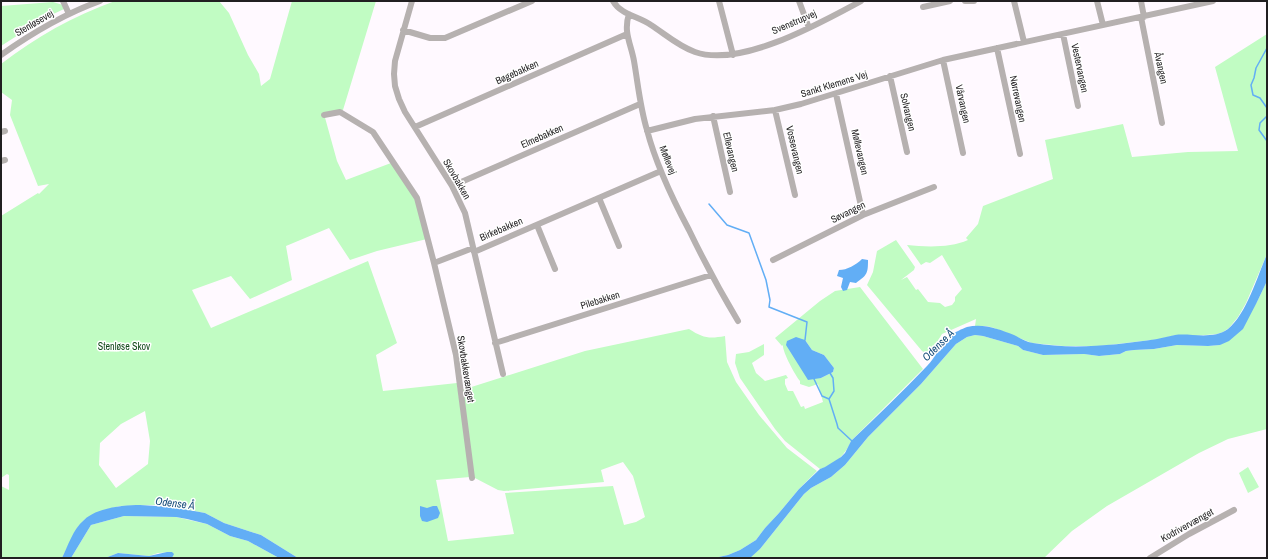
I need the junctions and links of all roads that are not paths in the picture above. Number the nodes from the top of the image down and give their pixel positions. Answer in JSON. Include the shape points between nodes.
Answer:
{"nodes":[{"id":1,"x":63,"y":1,"type":"edge"},
{"id":2,"x":100,"y":1,"type":"edge"},
{"id":3,"x":412,"y":1,"type":"edge"},
{"id":4,"x":532,"y":1,"type":"edge"},
{"id":5,"x":613,"y":1,"type":"edge"},
{"id":6,"x":719,"y":1,"type":"edge"},
{"id":7,"x":799,"y":1,"type":"edge"},
{"id":8,"x":861,"y":1,"type":"edge"},
{"id":9,"x":950,"y":1,"type":"edge"},
{"id":10,"x":965,"y":1,"type":"edge"},
{"id":11,"x":974,"y":1,"type":"edge"},
{"id":12,"x":1014,"y":1,"type":"edge"},
{"id":13,"x":1097,"y":1,"type":"edge"},
{"id":14,"x":1141,"y":1,"type":"edge"},
{"id":15,"x":1213,"y":1,"type":"edge"},
{"id":16,"x":1198,"y":3,"type":"edge"},
{"id":17,"x":923,"y":7,"type":"dead end"},
{"id":18,"x":69,"y":14,"type":"junction"},
{"id":19,"x":629,"y":14,"type":"junction"},
{"id":20,"x":1143,"y":17,"type":"junction"},
{"id":21,"x":1103,"y":25,"type":"junction"},
{"id":22,"x":809,"y":28,"type":"junction"},
{"id":23,"x":403,"y":30,"type":"junction"},
{"id":24,"x":627,"y":34,"type":"junction"},
{"id":25,"x":1063,"y":34,"type":"junction"},
{"id":26,"x":1024,"y":42,"type":"junction"},
{"id":27,"x":997,"y":48,"type":"junction"},
{"id":28,"x":1,"y":55,"type":"edge"},
{"id":29,"x":733,"y":55,"type":"junction"},
{"id":30,"x":943,"y":60,"type":"junction"},
{"id":31,"x":890,"y":76,"type":"junction"},
{"id":32,"x":836,"y":94,"type":"junction"},
{"id":33,"x":640,"y":104,"type":"junction"},
{"id":34,"x":1078,"y":106,"type":"dead end"},
{"id":35,"x":776,"y":110,"type":"junction"},
{"id":36,"x":324,"y":115,"type":"dead end"},
{"id":37,"x":713,"y":116,"type":"junction"},
{"id":38,"x":1162,"y":123,"type":"dead end"},
{"id":39,"x":415,"y":127,"type":"junction"},
{"id":40,"x":647,"y":131,"type":"junction"},
{"id":41,"x":907,"y":152,"type":"dead end"},
{"id":42,"x":963,"y":153,"type":"dead end"},
{"id":43,"x":1020,"y":154,"type":"dead end"},
{"id":44,"x":661,"y":171,"type":"junction"},
{"id":45,"x":452,"y":186,"type":"junction"},
{"id":46,"x":934,"y":187,"type":"dead end"},
{"id":47,"x":730,"y":192,"type":"dead end"},
{"id":48,"x":794,"y":195,"type":"dead end"},
{"id":49,"x":599,"y":198,"type":"junction"},
{"id":50,"x":863,"y":215,"type":"junction"},
{"id":51,"x":537,"y":225,"type":"junction"},
{"id":52,"x":619,"y":246,"type":"dead end"},
{"id":53,"x":473,"y":250,"type":"junction"},
{"id":54,"x":773,"y":260,"type":"dead end"},
{"id":55,"x":434,"y":263,"type":"junction"},
{"id":56,"x":555,"y":269,"type":"dead end"},
{"id":57,"x":711,"y":275,"type":"junction"},
{"id":58,"x":738,"y":321,"type":"dead end"},
{"id":59,"x":495,"y":343,"type":"junction"},
{"id":60,"x":503,"y":374,"type":"dead end"},
{"id":61,"x":472,"y":478,"type":"dead end"},
{"id":62,"x":1234,"y":510,"type":"dead end"},
{"id":63,"x":1150,"y":558,"type":"edge"}],
"edges":[{"from":1,"to":18,"type":"street"},
{"from":2,"to":18,"type":"street","name":"Stenløsevej"},
{"from":3,"to":23,"type":"street","name":"Skovbakken"},
{"from":4,"to":23,"type":"street","via":[[445,38],[430,38]]},
{"from":5,"to":19,"type":"street","via":[[621,11]]},
{"from":6,"to":29,"type":"street"},
{"from":7,"to":22,"type":"street"},
{"from":8,"to":22,"type":"street","name":"Svenstrupvej"},
{"from":9,"to":17,"type":"street"},
{"from":10,"to":11,"type":"street"},
{"from":12,"to":26,"type":"street"},
{"from":13,"to":21,"type":"street"},
{"from":14,"to":20,"type":"street","name":"Åvangen"},
{"from":15,"to":16,"type":"street","name":"Sankt Klemens Vej"},
{"from":16,"to":20,"type":"street","name":"Sankt Klemens Vej"},
{"from":18,"to":28,"type":"street","name":"Stenløsevej"},
{"from":19,"to":24,"type":"street","name":"Møllevej","via":[[626,23]]},
{"from":19,"to":29,"type":"street","name":"Svenstrupvej","via":[[647,22],[681,46],[696,52],[713,56]]},
{"from":20,"to":21,"type":"street","name":"Sankt Klemens Vej"},
{"from":20,"to":38,"type":"street","name":"Åvangen"},
{"from":21,"to":25,"type":"street","name":"Sankt Klemens Vej"},
{"from":22,"to":29,"type":"street","name":"Svenstrupvej"},
{"from":23,"to":39,"type":"street","name":"Skovbakken","via":[[395,61],[395,86],[399,99]]},
{"from":24,"to":33,"type":"street","name":"Møllevej"},
{"from":24,"to":39,"type":"street","name":"Bøgebakken"},
{"from":25,"to":26,"type":"street","name":"Sankt Klemens Vej"},
{"from":25,"to":34,"type":"street","name":"Vestervangen"},
{"from":26,"to":27,"type":"street","name":"Sankt Klemens Vej"},
{"from":27,"to":30,"type":"street","name":"Sankt Klemens Vej"},
{"from":27,"to":43,"type":"street","name":"Nørrevangen"},
{"from":30,"to":31,"type":"street","name":"Sankt Klemens Vej"},
{"from":30,"to":42,"type":"street","name":"Vårvangen"},
{"from":31,"to":32,"type":"street","name":"Sankt Klemens Vej"},
{"from":31,"to":41,"type":"street","name":"Solvangen"},
{"from":32,"to":35,"type":"street","name":"Sankt Klemens Vej"},
{"from":32,"to":50,"type":"street","name":"Møllevangen"},
{"from":33,"to":40,"type":"street","name":"Møllevej"},
{"from":33,"to":45,"type":"street","name":"Elmebakken"},
{"from":35,"to":37,"type":"street","name":"Sankt Klemens Vej"},
{"from":35,"to":48,"type":"street","name":"Vossevangen"},
{"from":36,"to":55,"type":"street","name":"Skovbakkevænget","via":[[340,112],[373,132],[417,198]]},
{"from":37,"to":40,"type":"street","name":"Sankt Klemens Vej"},
{"from":37,"to":47,"type":"street","name":"Ellevangen"},
{"from":39,"to":45,"type":"street","name":"Skovbakken"},
{"from":40,"to":44,"type":"street","name":"Møllevej"},
{"from":44,"to":49,"type":"street","name":"Birkebakken"},
{"from":44,"to":57,"type":"street","name":"Møllevej"},
{"from":45,"to":53,"type":"street","name":"Skovbakken","via":[[465,213]]},
{"from":46,"to":50,"type":"street","name":"Søvangen"},
{"from":49,"to":51,"type":"street","name":"Birkebakken"},
{"from":49,"to":52,"type":"street"},
{"from":50,"to":54,"type":"street","name":"Søvangen"},
{"from":51,"to":53,"type":"street","name":"Birkebakken"},
{"from":51,"to":56,"type":"street","name":"Birkebakken"},
{"from":53,"to":55,"type":"street"},
{"from":53,"to":59,"type":"street","name":"Skovbakken"},
{"from":55,"to":61,"type":"street","name":"Skovbakkevænget","via":[[456,355]]},
{"from":57,"to":58,"type":"street","name":"Møllevej"},
{"from":57,"to":59,"type":"street","name":"Pilebakken"},
{"from":59,"to":60,"type":"street","name":"Skovbakken"},
{"from":62,"to":63,"type":"street","name":"Kodrivervænget"}]}
